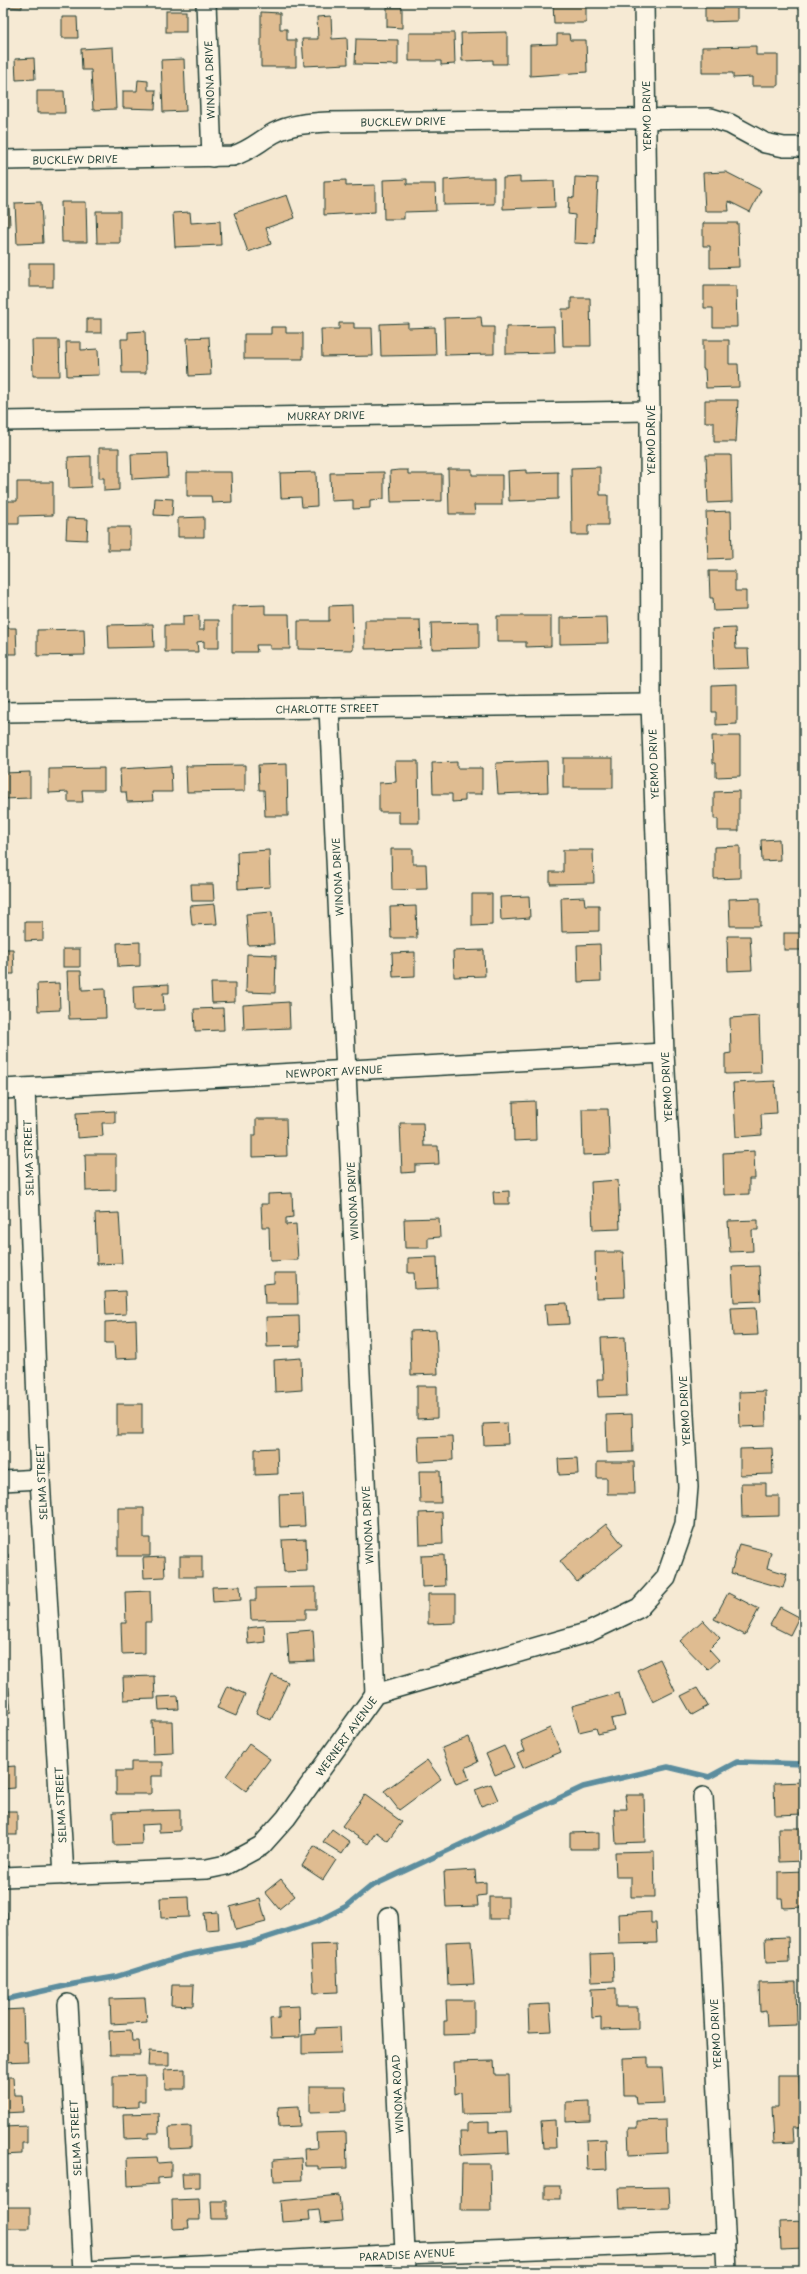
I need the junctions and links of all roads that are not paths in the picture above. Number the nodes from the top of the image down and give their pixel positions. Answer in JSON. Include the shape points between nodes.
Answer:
{"nodes":[{"id":1,"x":206,"y":3,"type":"edge"},
{"id":2,"x":644,"y":3,"type":"edge"},
{"id":3,"x":646,"y":119,"type":"junction"},
{"id":4,"x":804,"y":147,"type":"edge"},
{"id":5,"x":212,"y":157,"type":"junction"},
{"id":6,"x":3,"y":160,"type":"edge"},
{"id":7,"x":650,"y":411,"type":"junction"},
{"id":8,"x":3,"y":421,"type":"edge"},
{"id":9,"x":651,"y":704,"type":"junction"},
{"id":10,"x":329,"y":708,"type":"junction"},
{"id":11,"x":3,"y":712,"type":"edge"},
{"id":12,"x":664,"y":1053,"type":"junction"},
{"id":13,"x":345,"y":1070,"type":"junction"},
{"id":14,"x":25,"y":1088,"type":"junction"},
{"id":15,"x":3,"y":1089,"type":"edge"},
{"id":16,"x":40,"y":1479,"type":"junction"},
{"id":17,"x":3,"y":1481,"type":"edge"},
{"id":18,"x":685,"y":1524,"type":"joint"},
{"id":19,"x":375,"y":1694,"type":"junction"},
{"id":20,"x":703,"y":1797,"type":"dead end"},
{"id":21,"x":64,"y":1875,"type":"junction"},
{"id":22,"x":3,"y":1877,"type":"edge"},
{"id":23,"x":388,"y":1917,"type":"dead end"},
{"id":24,"x":68,"y":2004,"type":"dead end"},
{"id":25,"x":726,"y":2242,"type":"junction"},
{"id":26,"x":405,"y":2262,"type":"edge"},
{"id":27,"x":83,"y":2271,"type":"edge"},
{"id":28,"x":88,"y":2271,"type":"edge"},
{"id":29,"x":727,"y":2271,"type":"edge"}],
"edges":[{"from":1,"to":5,"type":"street","name":"WINONA DRIVE"},
{"from":2,"to":3,"type":"street","name":"YERMO DRIVE"},
{"from":3,"to":4,"type":"street","name":"BUCKLEW DRIVE","via":[[711,118],[730,124],[765,143],[784,147]]},
{"from":3,"to":5,"type":"street","name":"BUCKLEW DRIVE","via":[[307,123],[284,128],[249,151],[233,156]]},
{"from":3,"to":7,"type":"street","name":"YERMO DRIVE"},
{"from":5,"to":6,"type":"street","name":"BUCKLEW DRIVE"},
{"from":7,"to":8,"type":"street","name":"MURRAY DRIVE"},
{"from":7,"to":9,"type":"street","name":"YERMO DRIVE"},
{"from":9,"to":10,"type":"street","name":"CHARLOTTE STREET"},
{"from":9,"to":12,"type":"street","name":"YERMO DRIVE"},
{"from":10,"to":11,"type":"street","name":"CHARLOTTE STREET"},
{"from":10,"to":13,"type":"street","name":"WINONA DRIVE"},
{"from":12,"to":13,"type":"street","name":"NEWPORT AVENUE"},
{"from":12,"to":18,"type":"street","name":"YERMO DRIVE","via":[[688,1487]]},
{"from":13,"to":14,"type":"street","name":"NEWPORT AVENUE"},
{"from":13,"to":19,"type":"street","name":"WINONA DRIVE"},
{"from":14,"to":15,"type":"street","name":"NEWPORT AVENUE"},
{"from":14,"to":16,"type":"street","name":"SELMA STREET"},
{"from":16,"to":17,"type":"street"},
{"from":16,"to":21,"type":"street","name":"SELMA STREET"},
{"from":18,"to":19,"type":"street","name":"WERNERT AVENUE","via":[[666,1578],[639,1608],[589,1632]]},
{"from":19,"to":21,"type":"street","name":"WERNERT AVENUE","via":[[286,1818],[261,1846],[226,1865],[207,1869]]},
{"from":20,"to":25,"type":"street","name":"YERMO DRIVE"},
{"from":21,"to":22,"type":"street","name":"WERNERT AVENUE"},
{"from":23,"to":26,"type":"street","name":"WINONA ROAD"},
{"from":24,"to":27,"type":"street","name":"SELMA STREET"},
{"from":25,"to":26,"type":"street","name":"PARADISE AVENUE"},
{"from":25,"to":29,"type":"street","name":"YERMO DRIVE"},
{"from":26,"to":28,"type":"street","name":"PARADISE AVENUE"}]}
